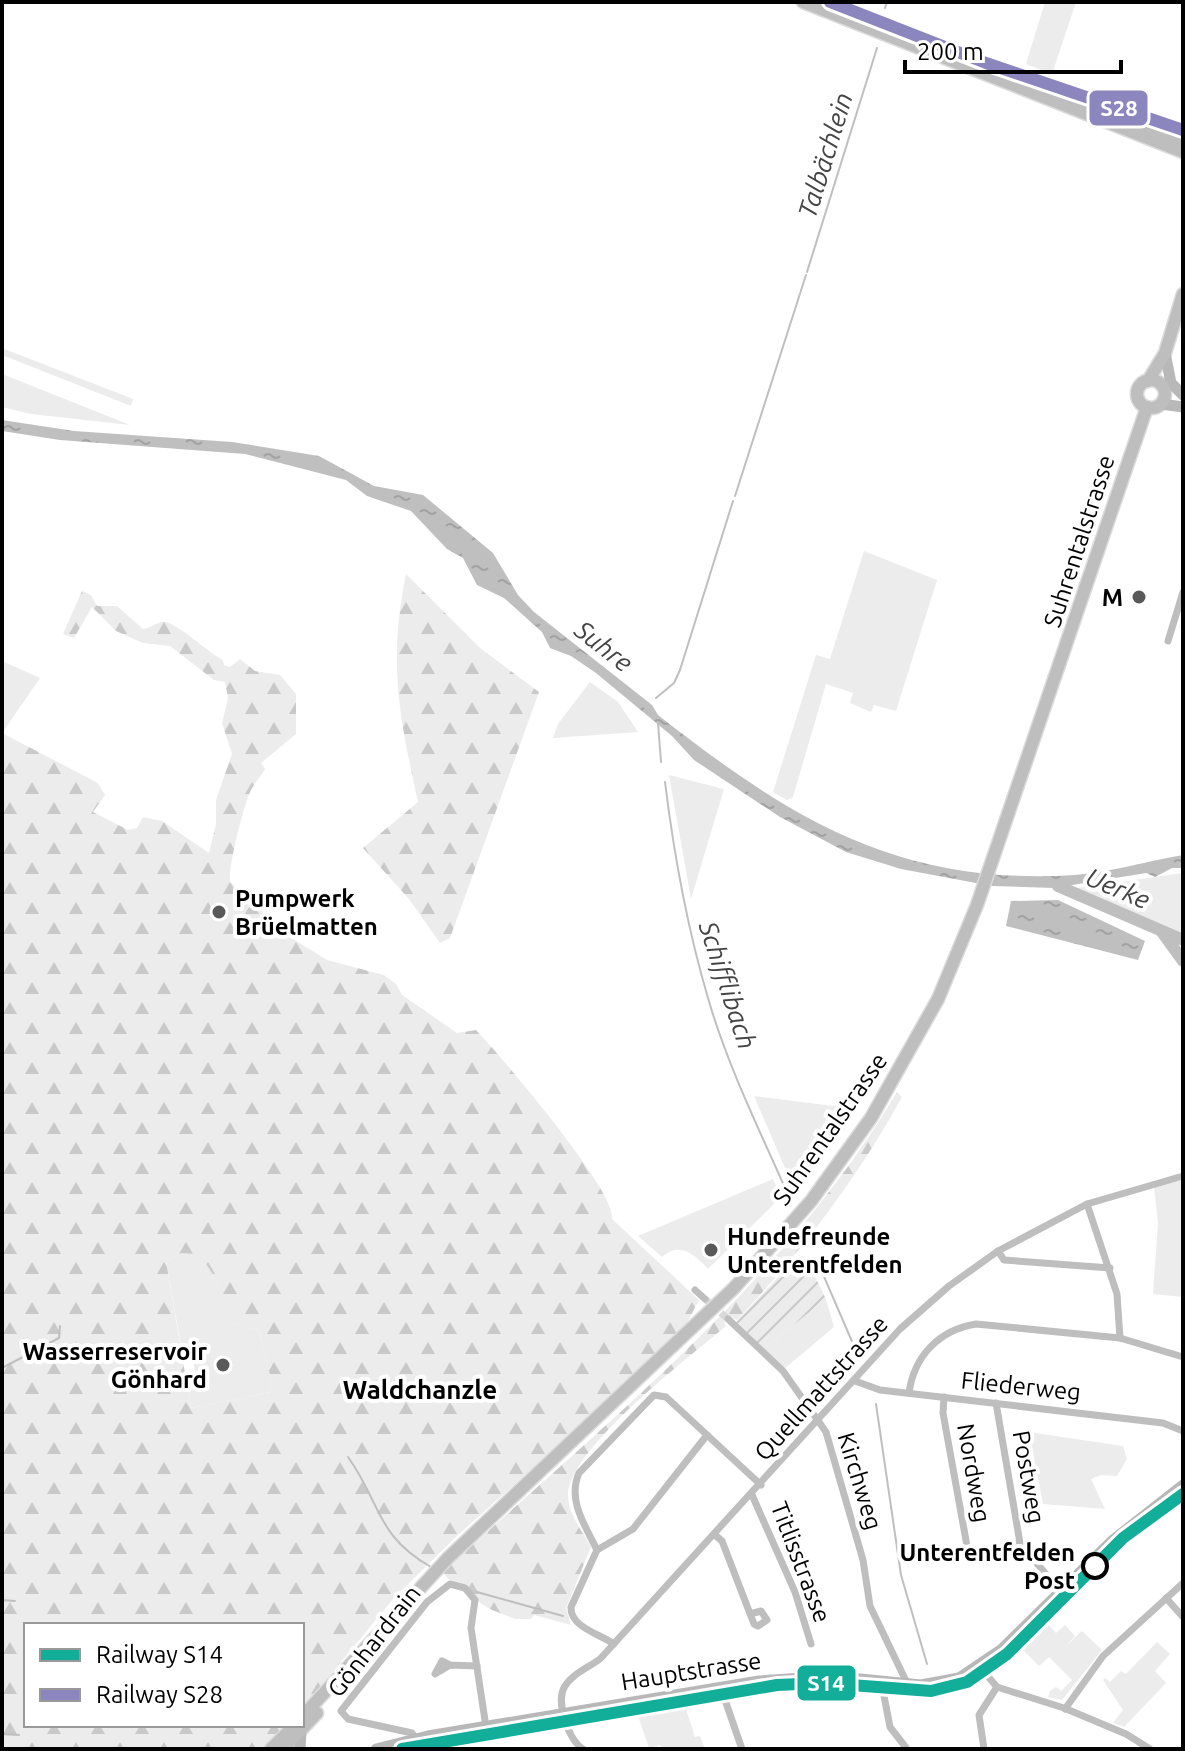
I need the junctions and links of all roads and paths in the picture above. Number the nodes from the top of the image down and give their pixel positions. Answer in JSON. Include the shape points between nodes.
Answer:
{"nodes":[{"id":1,"x":803,"y":2,"type":"edge"},
{"id":2,"x":1038,"y":94,"type":"junction"},
{"id":3,"x":1183,"y":140,"type":"edge"},
{"id":4,"x":1183,"y":152,"type":"edge"},
{"id":5,"x":1183,"y":294,"type":"edge"},
{"id":6,"x":1165,"y":353,"type":"junction"},
{"id":7,"x":1148,"y":381,"type":"junction"},
{"id":8,"x":1162,"y":395,"type":"junction"},
{"id":9,"x":1183,"y":396,"type":"edge"},
{"id":10,"x":1147,"y":407,"type":"junction"},
{"id":11,"x":1183,"y":407,"type":"edge"},
{"id":12,"x":1183,"y":592,"type":"edge"},
{"id":13,"x":1168,"y":641,"type":"dead end"},
{"id":14,"x":1183,"y":1176,"type":"edge"},
{"id":15,"x":1087,"y":1204,"type":"junction"},
{"id":16,"x":998,"y":1251,"type":"junction"},
{"id":17,"x":1110,"y":1268,"type":"junction"},
{"id":18,"x":695,"y":1290,"type":"dead end"},
{"id":19,"x":705,"y":1299,"type":"tunnel mouth"},
{"id":20,"x":728,"y":1319,"type":"tunnel mouth"},
{"id":21,"x":1120,"y":1338,"type":"junction"},
{"id":22,"x":1183,"y":1357,"type":"edge"},
{"id":23,"x":855,"y":1381,"type":"junction"},
{"id":24,"x":909,"y":1393,"type":"junction"},
{"id":25,"x":944,"y":1397,"type":"junction"},
{"id":26,"x":996,"y":1403,"type":"junction"},
{"id":27,"x":819,"y":1421,"type":"junction"},
{"id":28,"x":1183,"y":1431,"type":"edge"},
{"id":29,"x":707,"y":1435,"type":"junction"},
{"id":30,"x":761,"y":1485,"type":"junction"},
{"id":31,"x":1183,"y":1485,"type":"edge"},
{"id":32,"x":752,"y":1495,"type":"junction"},
{"id":33,"x":715,"y":1535,"type":"junction"},
{"id":34,"x":1020,"y":1543,"type":"junction"},
{"id":35,"x":597,"y":1550,"type":"junction"},
{"id":36,"x":973,"y":1552,"type":"junction"},
{"id":37,"x":934,"y":1556,"type":"dead end"},
{"id":38,"x":1183,"y":1583,"type":"edge"},
{"id":39,"x":1060,"y":1591,"type":"junction"},
{"id":40,"x":1166,"y":1598,"type":"junction"},
{"id":41,"x":750,"y":1614,"type":"dead end"},
{"id":42,"x":1183,"y":1617,"type":"edge"},
{"id":43,"x":388,"y":1622,"type":"junction"},
{"id":44,"x":614,"y":1644,"type":"junction"},
{"id":45,"x":811,"y":1644,"type":"dead end"},
{"id":46,"x":450,"y":1665,"type":"dead end"},
{"id":47,"x":477,"y":1666,"type":"junction"},
{"id":48,"x":980,"y":1667,"type":"junction"},
{"id":49,"x":907,"y":1683,"type":"junction"},
{"id":50,"x":997,"y":1687,"type":"junction"},
{"id":51,"x":884,"y":1696,"type":"dead end"},
{"id":52,"x":725,"y":1700,"type":"dead end"},
{"id":53,"x":1065,"y":1709,"type":"junction"},
{"id":54,"x":565,"y":1714,"type":"junction"},
{"id":55,"x":304,"y":1715,"type":"edge"},
{"id":56,"x":304,"y":1722,"type":"edge"},
{"id":57,"x":486,"y":1727,"type":"junction"},
{"id":58,"x":298,"y":1728,"type":"edge"},
{"id":59,"x":416,"y":1739,"type":"junction"},
{"id":60,"x":578,"y":1748,"type":"edge"},
{"id":61,"x":271,"y":1749,"type":"edge"},
{"id":62,"x":283,"y":1749,"type":"edge"},
{"id":63,"x":300,"y":1749,"type":"edge"},
{"id":64,"x":376,"y":1749,"type":"edge"},
{"id":65,"x":742,"y":1749,"type":"edge"},
{"id":66,"x":907,"y":1749,"type":"edge"},
{"id":67,"x":984,"y":1749,"type":"edge"},
{"id":68,"x":1150,"y":1749,"type":"edge"}],
"edges":[{"from":1,"to":2,"type":"main road"},
{"from":2,"to":3,"type":"main road"},
{"from":2,"to":4,"type":"main road"},
{"from":5,"to":6,"type":"main road"},
{"from":6,"to":7,"type":"main road"},
{"from":6,"to":8,"type":"main road"},
{"from":6,"to":9,"type":"main road","via":[[1171,383]]},
{"from":7,"to":8,"type":"main road"},
{"from":7,"to":10,"type":"main road","name":"Suhrentalstrasse","via":[[1137,393]]},
{"from":8,"to":9,"type":"main road"},
{"from":8,"to":10,"type":"main road"},
{"from":8,"to":11,"type":"main road"},
{"from":10,"to":43,"type":"main road","name":"Suhrentalstrasse","via":[[995,858],[938,999],[897,1075],[811,1201],[701,1321],[483,1523]]},
{"from":12,"to":13,"type":"street"},
{"from":14,"to":15,"type":"street","name":"Quellmattstrasse"},
{"from":15,"to":16,"type":"street","name":"Quellmattstrasse"},
{"from":15,"to":17,"type":"street"},
{"from":16,"to":17,"type":"street","via":[[1004,1260]]},
{"from":16,"to":23,"type":"street","name":"Quellmattstrasse","via":[[900,1329]]},
{"from":17,"to":21,"type":"street"},
{"from":18,"to":19,"type":"street"},
{"from":20,"to":27,"type":"street","name":"Kirchweg","via":[[783,1371]]},
{"from":21,"to":22,"type":"street"},
{"from":21,"to":24,"type":"street","via":[[962,1326],[930,1346],[917,1362]]},
{"from":23,"to":24,"type":"street","name":"Fliederweg"},
{"from":23,"to":27,"type":"street","name":"Quellmattstrasse"},
{"from":24,"to":25,"type":"street","name":"Fliederweg"},
{"from":25,"to":26,"type":"street","name":"Fliederweg"},
{"from":25,"to":36,"type":"street","name":"Nordweg","via":[[967,1546]]},
{"from":26,"to":28,"type":"street","name":"Fliederweg","via":[[1163,1423]]},
{"from":26,"to":34,"type":"street","name":"Postweg"},
{"from":27,"to":30,"type":"street","name":"Quellmattstrasse"},
{"from":27,"to":49,"type":"street","name":"Kirchweg","via":[[863,1560],[870,1606]]},
{"from":29,"to":30,"type":"street"},
{"from":29,"to":35,"type":"street","via":[[633,1529]]},
{"from":29,"to":35,"type":"street","via":[[666,1397],[654,1395],[643,1404],[574,1484],[575,1503]]},
{"from":30,"to":32,"type":"street","name":"Quellmattstrasse"},
{"from":31,"to":39,"type":"main road","name":"Hauptstrasse","via":[[1113,1540]]},
{"from":32,"to":33,"type":"street","name":"Quellmattstrasse"},
{"from":32,"to":45,"type":"street","name":"Titlisstrasse","via":[[795,1592]]},
{"from":33,"to":41,"type":"street"},
{"from":33,"to":44,"type":"street","name":"Quellmattstrasse"},
{"from":34,"to":36,"type":"street","name":"Nordweg"},
{"from":34,"to":39,"type":"street","name":"Postweg"},
{"from":35,"to":44,"type":"street","via":[[571,1616]]},
{"from":36,"to":37,"type":"street"},
{"from":38,"to":40,"type":"street"},
{"from":39,"to":48,"type":"main road","name":"Hauptstrasse"},
{"from":40,"to":42,"type":"street"},
{"from":40,"to":53,"type":"street","via":[[1103,1656]]},
{"from":43,"to":55,"type":"main road","name":"Suhrentalstrasse"},
{"from":43,"to":56,"type":"main road"},
{"from":44,"to":54,"type":"street","name":"Quellmattstrasse","via":[[566,1683],[561,1697]]},
{"from":46,"to":47,"type":"street"},
{"from":47,"to":57,"type":"street"},
{"from":47,"to":59,"type":"street","name":"Gönhardrain","via":[[471,1628],[475,1600],[465,1588],[450,1584],[434,1594],[341,1711],[348,1719],[412,1733]]},
{"from":48,"to":49,"type":"main road","name":"Hauptstrasse","via":[[944,1682]]},
{"from":48,"to":50,"type":"street"},
{"from":49,"to":54,"type":"main road","name":"Hauptstrasse","via":[[809,1676]]},
{"from":50,"to":53,"type":"street"},
{"from":50,"to":67,"type":"street","via":[[979,1715]]},
{"from":51,"to":66,"type":"street","via":[[890,1727]]},
{"from":52,"to":65,"type":"street"},
{"from":53,"to":68,"type":"street"},
{"from":54,"to":57,"type":"main road","name":"Hauptstrasse"},
{"from":54,"to":60,"type":"street"},
{"from":57,"to":59,"type":"main road","name":"Hauptstrasse"},
{"from":58,"to":61,"type":"main road"},
{"from":58,"to":62,"type":"main road"},
{"from":58,"to":63,"type":"main road"},
{"from":59,"to":64,"type":"main road","name":"Hauptstrasse"}]}
